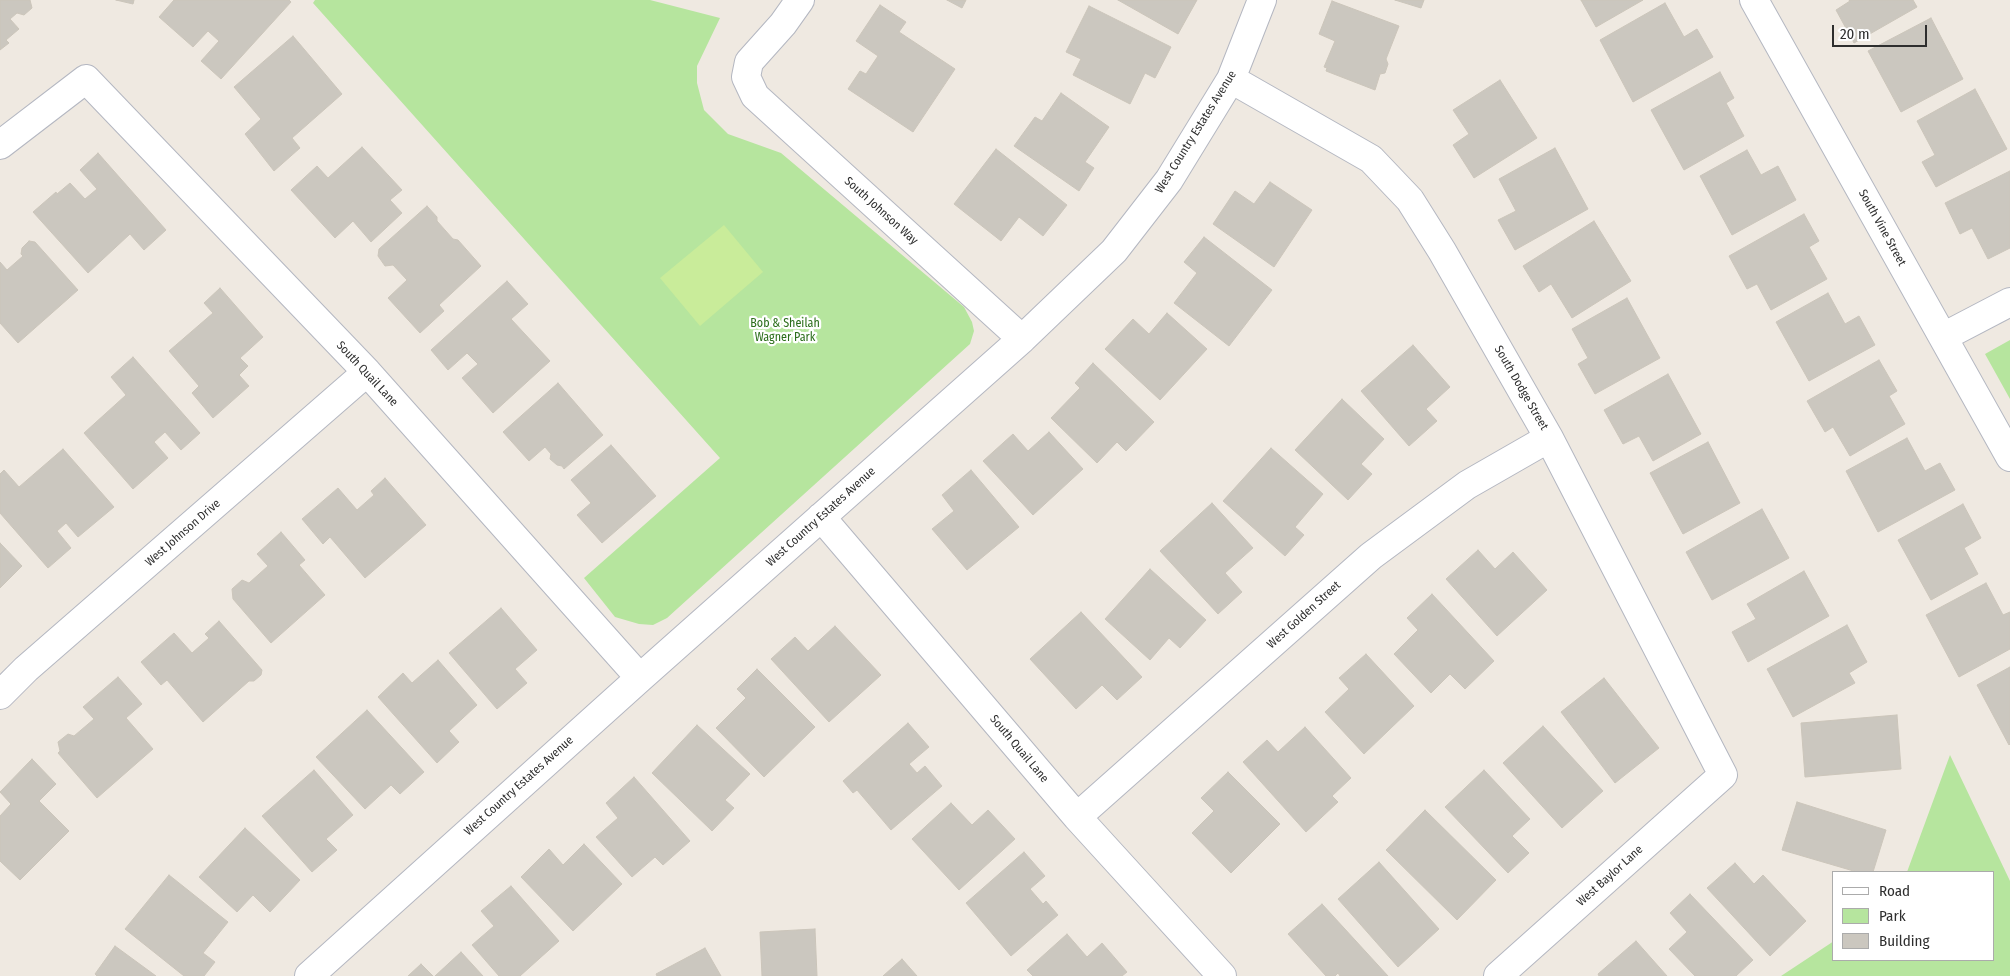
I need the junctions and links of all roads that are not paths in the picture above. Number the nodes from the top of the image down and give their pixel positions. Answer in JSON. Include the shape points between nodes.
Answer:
{"nodes":[{"id":1,"x":800,"y":0,"type":"edge"},
{"id":2,"x":1262,"y":0,"type":"edge"},
{"id":3,"x":1754,"y":0,"type":"edge"},
{"id":4,"x":1231,"y":79,"type":"junction"},
{"id":5,"x":0,"y":145,"type":"edge"},
{"id":6,"x":2010,"y":302,"type":"edge"},
{"id":7,"x":1943,"y":337,"type":"junction"},
{"id":8,"x":1022,"y":339,"type":"junction"},
{"id":9,"x":367,"y":372,"type":"junction"},
{"id":10,"x":1549,"y":438,"type":"junction"},
{"id":11,"x":2010,"y":457,"type":"edge"},
{"id":12,"x":821,"y":517,"type":"junction"},
{"id":13,"x":640,"y":678,"type":"junction"},
{"id":14,"x":0,"y":695,"type":"edge"},
{"id":15,"x":1723,"y":775,"type":"joint"},
{"id":16,"x":1077,"y":817,"type":"junction"},
{"id":17,"x":309,"y":976,"type":"edge"},
{"id":18,"x":1222,"y":976,"type":"edge"},
{"id":19,"x":1498,"y":976,"type":"edge"}],
"edges":[{"from":1,"to":8,"type":"street","name":"South Johnson Way","via":[[749,62],[746,77],[755,96]]},
{"from":2,"to":4,"type":"street","name":"West Country Estates Avenue"},
{"from":3,"to":7,"type":"street","name":"South Vine Street"},
{"from":4,"to":8,"type":"street","name":"West Country Estates Avenue","via":[[1169,180],[1114,251]]},
{"from":4,"to":10,"type":"street","name":"South Dodge Street","via":[[1371,159],[1410,200]]},
{"from":5,"to":9,"type":"street","name":"South Quail Lane","via":[[86,79]]},
{"from":6,"to":7,"type":"street"},
{"from":7,"to":11,"type":"street","name":"South Vine Street"},
{"from":8,"to":12,"type":"street","name":"West Country Estates Avenue"},
{"from":9,"to":13,"type":"street","name":"South Quail Lane"},
{"from":9,"to":14,"type":"street","name":"West Johnson Drive"},
{"from":10,"to":15,"type":"street","name":"South Dodge Street"},
{"from":10,"to":16,"type":"street","name":"West Golden Street","via":[[1467,485],[1370,556]]},
{"from":12,"to":13,"type":"street","name":"West Country Estates Avenue"},
{"from":12,"to":16,"type":"street","name":"South Quail Lane"},
{"from":13,"to":17,"type":"street","name":"West Country Estates Avenue"},
{"from":15,"to":19,"type":"street","name":"West Baylor Lane"},
{"from":16,"to":18,"type":"street","name":"South Quail Lane"}]}
